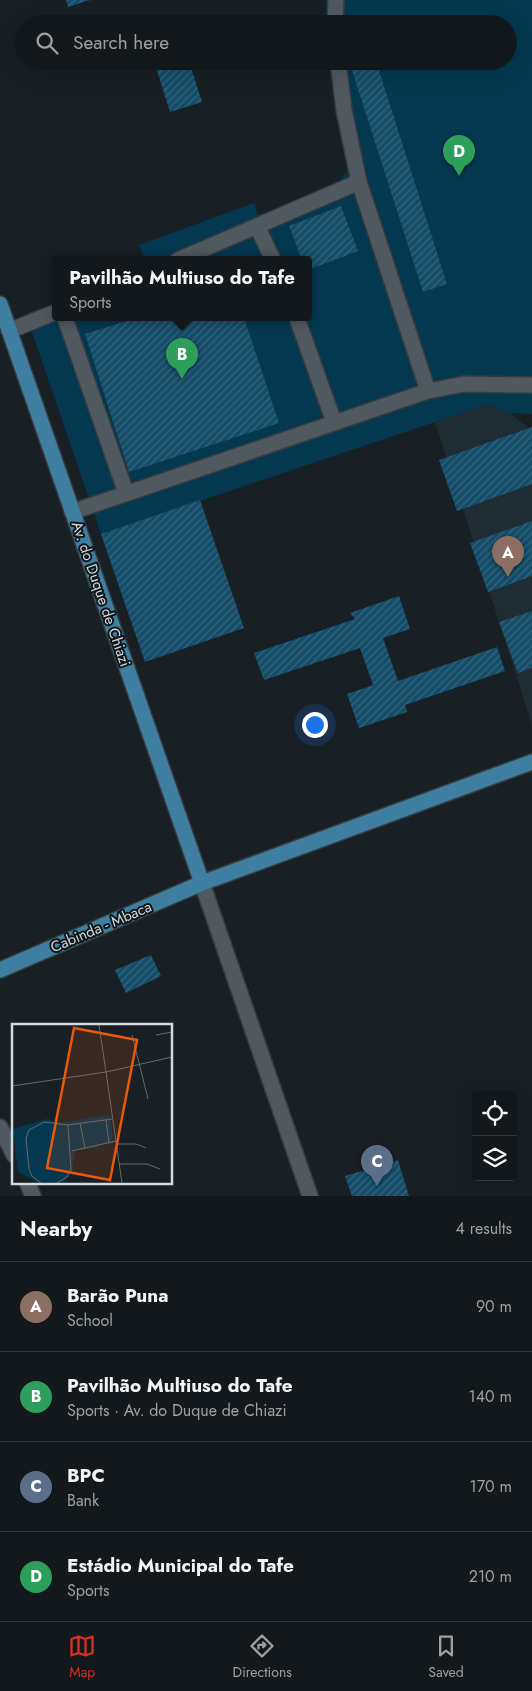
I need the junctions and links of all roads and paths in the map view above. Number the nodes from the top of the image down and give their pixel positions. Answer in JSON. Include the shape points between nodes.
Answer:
{"nodes":[{"id":1,"x":336,"y":0,"type":"edge"},
{"id":2,"x":335,"y":15,"type":"edge"},
{"id":3,"x":339,"y":70,"type":"edge"},
{"id":4,"x":359,"y":182,"type":"junction"},
{"id":5,"x":258,"y":226,"type":"junction"},
{"id":6,"x":187,"y":256,"type":"edge"},
{"id":7,"x":271,"y":256,"type":"edge"},
{"id":8,"x":0,"y":306,"type":"edge"},
{"id":9,"x":52,"y":314,"type":"edge"},
{"id":10,"x":65,"y":321,"type":"edge"},
{"id":11,"x":298,"y":321,"type":"edge"},
{"id":12,"x":9,"y":331,"type":"junction"},
{"id":13,"x":532,"y":385,"type":"edge"},
{"id":14,"x":428,"y":391,"type":"junction"},
{"id":15,"x":334,"y":422,"type":"junction"},
{"id":16,"x":126,"y":493,"type":"junction"},
{"id":17,"x":72,"y":512,"type":"junction"},
{"id":18,"x":532,"y":762,"type":"edge"},
{"id":19,"x":202,"y":883,"type":"junction"},
{"id":20,"x":0,"y":970,"type":"edge"},
{"id":21,"x":0,"y":1126,"type":"edge"},
{"id":22,"x":12,"y":1151,"type":"edge"},
{"id":23,"x":28,"y":1184,"type":"edge"},
{"id":24,"x":34,"y":1196,"type":"edge"},
{"id":25,"x":310,"y":1196,"type":"edge"}],
"edges":[{"from":1,"to":2,"type":"street"},
{"from":3,"to":4,"type":"street"},
{"from":4,"to":5,"type":"street"},
{"from":4,"to":14,"type":"street"},
{"from":5,"to":6,"type":"street"},
{"from":5,"to":7,"type":"street"},
{"from":8,"to":12,"type":"main road","name":"Av. do Duque de Chiazi"},
{"from":9,"to":12,"type":"street"},
{"from":10,"to":16,"type":"street"},
{"from":11,"to":15,"type":"street"},
{"from":12,"to":17,"type":"main road","name":"Av. do Duque de Chiazi"},
{"from":13,"to":14,"type":"street","via":[[464,384]]},
{"from":14,"to":15,"type":"street"},
{"from":15,"to":16,"type":"street"},
{"from":16,"to":17,"type":"street"},
{"from":17,"to":19,"type":"main road","name":"Av. do Duque de Chiazi"},
{"from":18,"to":19,"type":"main road","name":"Cabinda - Mbaca"},
{"from":19,"to":20,"type":"main road","name":"Cabinda - Mbaca"},
{"from":19,"to":25,"type":"street"},
{"from":21,"to":22,"type":"street"},
{"from":23,"to":24,"type":"street"}]}
